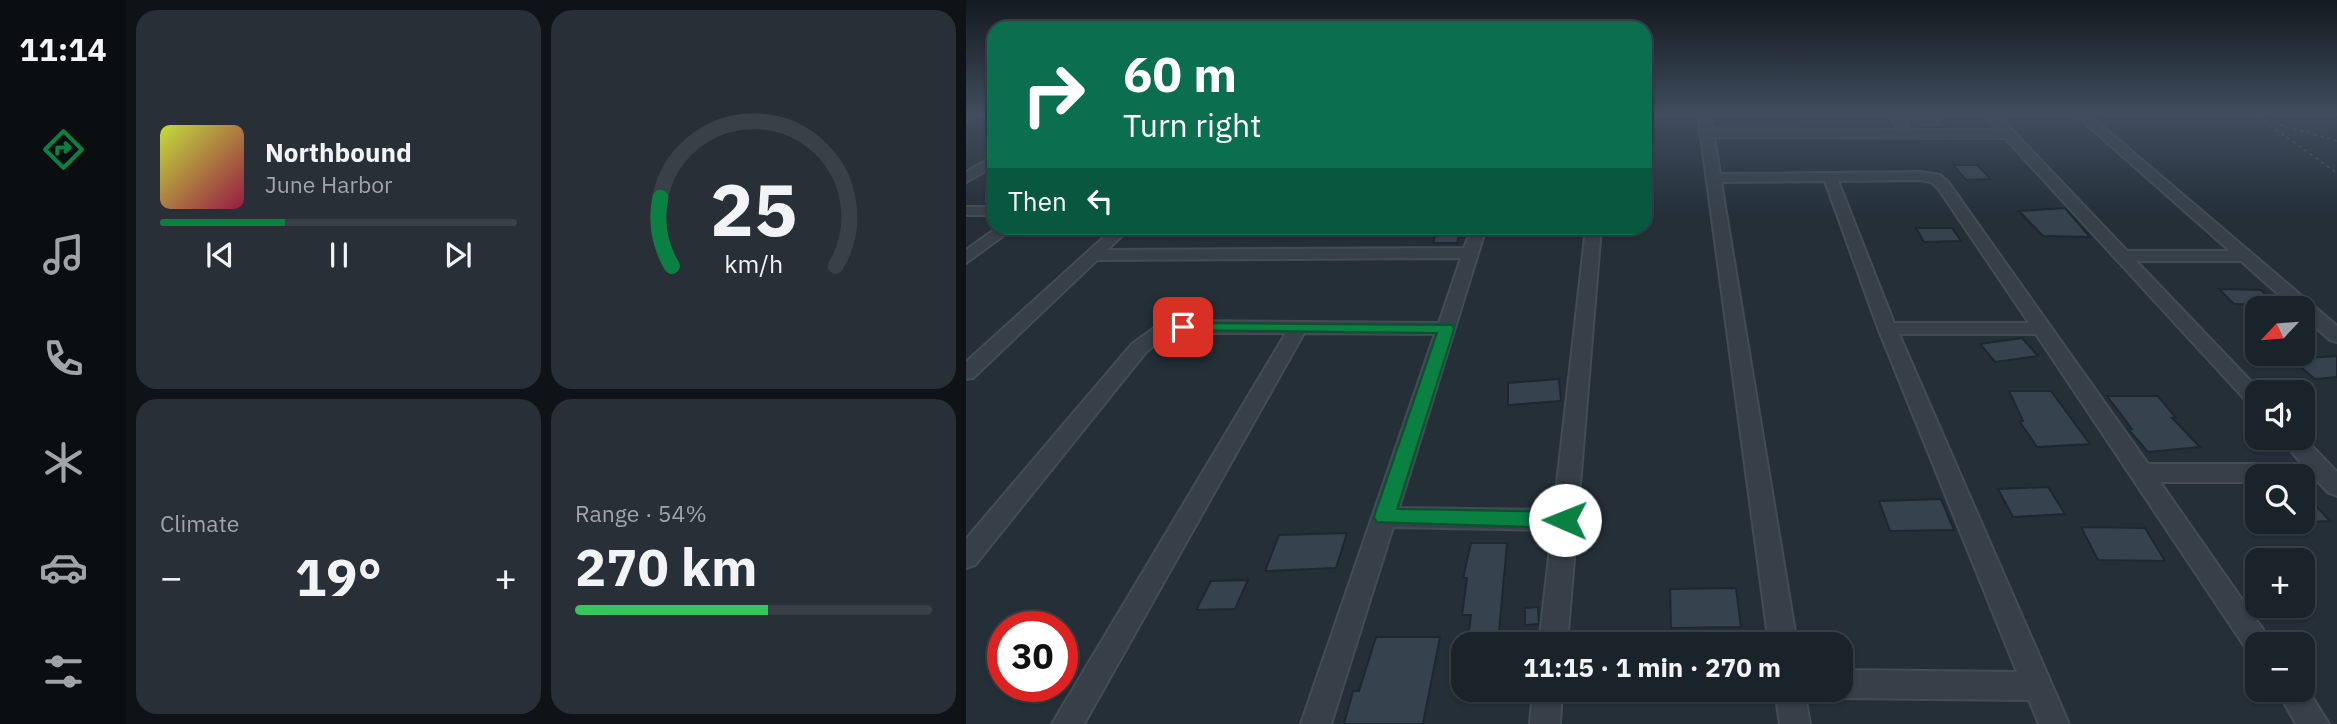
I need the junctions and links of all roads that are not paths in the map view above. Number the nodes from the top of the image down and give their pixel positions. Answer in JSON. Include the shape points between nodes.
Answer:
{"nodes":[{"id":1,"x":1709,"y":148,"type":"edge"},
{"id":2,"x":2021,"y":148,"type":"edge"},
{"id":3,"x":2120,"y":148,"type":"edge"},
{"id":4,"x":987,"y":164,"type":"edge"},
{"id":5,"x":1713,"y":177,"type":"junction"},
{"id":6,"x":1830,"y":177,"type":"junction"},
{"id":7,"x":966,"y":178,"type":"edge"},
{"id":8,"x":966,"y":211,"type":"edge"},
{"id":9,"x":987,"y":211,"type":"edge"},
{"id":10,"x":997,"y":235,"type":"edge"},
{"id":11,"x":1114,"y":235,"type":"edge"},
{"id":12,"x":1476,"y":235,"type":"edge"},
{"id":13,"x":1593,"y":235,"type":"edge"},
{"id":14,"x":1470,"y":253,"type":"junction"},
{"id":15,"x":1093,"y":255,"type":"junction"},
{"id":16,"x":2123,"y":256,"type":"junction"},
{"id":17,"x":2245,"y":256,"type":"junction"},
{"id":18,"x":966,"y":258,"type":"edge"},
{"id":19,"x":1298,"y":328,"type":"junction"},
{"id":20,"x":1887,"y":328,"type":"junction"},
{"id":21,"x":1446,"y":329,"type":"junction"},
{"id":22,"x":2044,"y":329,"type":"junction"},
{"id":23,"x":2337,"y":336,"type":"edge"},
{"id":24,"x":987,"y":353,"type":"junction"},
{"id":25,"x":966,"y":354,"type":"edge"},
{"id":26,"x":966,"y":373,"type":"edge"},
{"id":27,"x":2245,"y":387,"type":"edge"},
{"id":28,"x":2302,"y":450,"type":"edge"},
{"id":29,"x":2143,"y":473,"type":"junction"},
{"id":30,"x":2331,"y":480,"type":"edge"},
{"id":31,"x":1384,"y":517,"type":"junction"},
{"id":32,"x":1565,"y":520,"type":"junction"},
{"id":33,"x":966,"y":557,"type":"edge"},
{"id":34,"x":1554,"y":632,"type":"edge"},
{"id":35,"x":1781,"y":632,"type":"edge"},
{"id":36,"x":2251,"y":632,"type":"edge"},
{"id":37,"x":1853,"y":684,"type":"edge"},
{"id":38,"x":2037,"y":686,"type":"junction"},
{"id":39,"x":1547,"y":702,"type":"edge"},
{"id":40,"x":1792,"y":702,"type":"edge"},
{"id":41,"x":2299,"y":702,"type":"edge"},
{"id":42,"x":1067,"y":724,"type":"edge"},
{"id":43,"x":1316,"y":724,"type":"edge"},
{"id":44,"x":1545,"y":724,"type":"edge"},
{"id":45,"x":1795,"y":724,"type":"edge"},
{"id":46,"x":2054,"y":724,"type":"edge"},
{"id":47,"x":2314,"y":724,"type":"edge"}],
"edges":[{"from":1,"to":5,"type":"street"},
{"from":2,"to":16,"type":"street"},
{"from":3,"to":17,"type":"street"},
{"from":4,"to":7,"type":"street"},
{"from":5,"to":6,"type":"street"},
{"from":5,"to":35,"type":"street"},
{"from":6,"to":20,"type":"street"},
{"from":6,"to":22,"type":"street","via":[[1935,178]]},
{"from":8,"to":9,"type":"street"},
{"from":10,"to":18,"type":"street"},
{"from":11,"to":15,"type":"street"},
{"from":12,"to":14,"type":"street"},
{"from":13,"to":32,"type":"street"},
{"from":14,"to":15,"type":"street"},
{"from":14,"to":21,"type":"street"},
{"from":15,"to":24,"type":"street"},
{"from":16,"to":17,"type":"street"},
{"from":16,"to":27,"type":"street"},
{"from":17,"to":23,"type":"street"},
{"from":19,"to":21,"type":"street"},
{"from":19,"to":33,"type":"street","via":[[1183,327],[1160,332],[1139,348]]},
{"from":19,"to":42,"type":"street"},
{"from":20,"to":22,"type":"street"},
{"from":20,"to":38,"type":"street"},
{"from":21,"to":31,"type":"street"},
{"from":22,"to":29,"type":"street"},
{"from":24,"to":25,"type":"street"},
{"from":24,"to":26,"type":"street"},
{"from":28,"to":30,"type":"street"},
{"from":29,"to":30,"type":"street"},
{"from":29,"to":36,"type":"street"},
{"from":31,"to":32,"type":"street"},
{"from":31,"to":43,"type":"street"},
{"from":32,"to":34,"type":"street"},
{"from":37,"to":38,"type":"street"},
{"from":38,"to":46,"type":"street"},
{"from":39,"to":44,"type":"street"},
{"from":40,"to":45,"type":"street"},
{"from":41,"to":47,"type":"street"}]}
